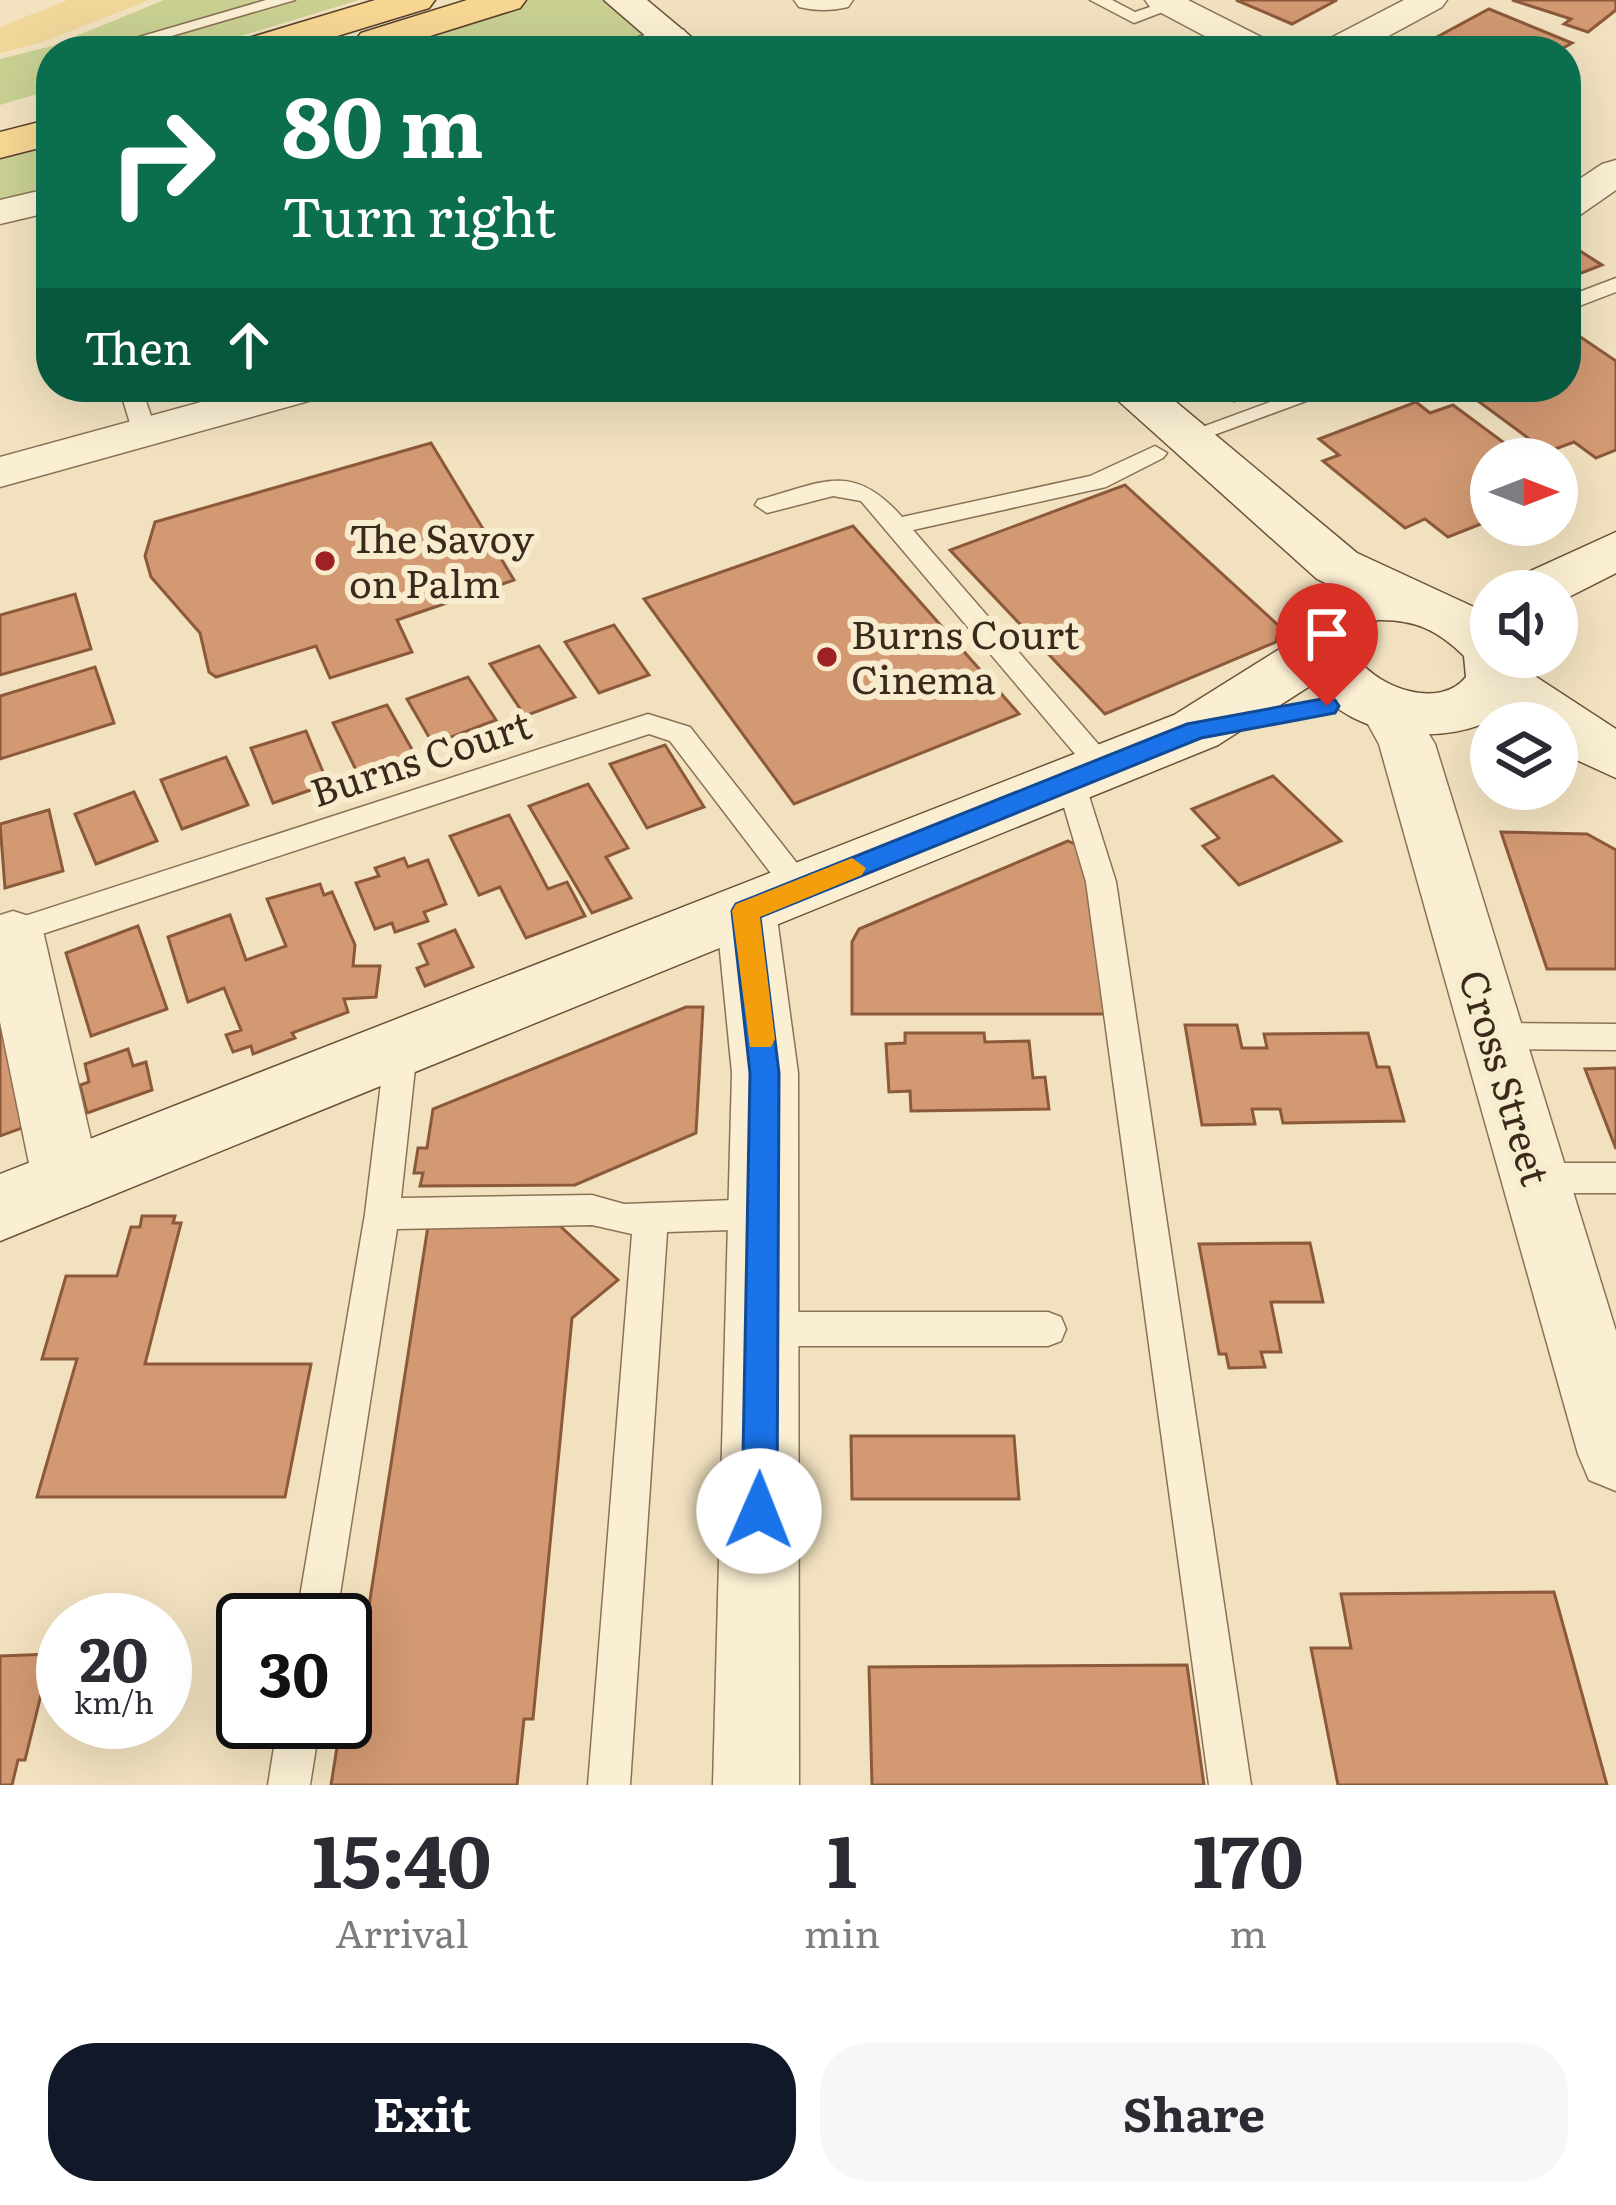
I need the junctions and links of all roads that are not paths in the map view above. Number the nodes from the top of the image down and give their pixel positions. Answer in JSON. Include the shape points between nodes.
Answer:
{"nodes":[{"id":1,"x":286,"y":0,"type":"edge"},
{"id":2,"x":416,"y":0,"type":"edge"},
{"id":3,"x":507,"y":0,"type":"edge"},
{"id":4,"x":623,"y":0,"type":"edge"},
{"id":5,"x":811,"y":0,"type":"edge"},
{"id":6,"x":836,"y":0,"type":"edge"},
{"id":7,"x":1099,"y":0,"type":"edge"},
{"id":8,"x":1430,"y":0,"type":"edge"},
{"id":9,"x":1167,"y":3,"type":"edge"},
{"id":10,"x":689,"y":32,"type":"edge"},
{"id":11,"x":155,"y":36,"type":"edge"},
{"id":12,"x":296,"y":36,"type":"edge"},
{"id":13,"x":391,"y":36,"type":"edge"},
{"id":14,"x":1231,"y":36,"type":"edge"},
{"id":15,"x":1362,"y":36,"type":"edge"},
{"id":16,"x":36,"y":106,"type":"edge"},
{"id":17,"x":0,"y":116,"type":"edge"},
{"id":18,"x":36,"y":136,"type":"edge"},
{"id":19,"x":0,"y":145,"type":"edge"},
{"id":20,"x":1616,"y":172,"type":"edge"},
{"id":21,"x":36,"y":204,"type":"edge"},
{"id":22,"x":1581,"y":207,"type":"edge"},
{"id":23,"x":0,"y":212,"type":"edge"},
{"id":24,"x":1616,"y":284,"type":"edge"},
{"id":25,"x":1581,"y":299,"type":"edge"},
{"id":26,"x":135,"y":402,"type":"edge"},
{"id":27,"x":254,"y":402,"type":"edge"},
{"id":28,"x":1104,"y":402,"type":"edge"},
{"id":29,"x":1139,"y":402,"type":"edge"},
{"id":30,"x":1291,"y":402,"type":"edge"},
{"id":31,"x":145,"y":433,"type":"junction"},
{"id":32,"x":1171,"y":445,"type":"junction"},
{"id":33,"x":0,"y":472,"type":"edge"},
{"id":34,"x":767,"y":506,"type":"dead end"},
{"id":35,"x":892,"y":527,"type":"junction"},
{"id":36,"x":1616,"y":550,"type":"edge"},
{"id":37,"x":1576,"y":570,"type":"edge"},
{"id":38,"x":1444,"y":602,"type":"edge"},
{"id":39,"x":1326,"y":640,"type":"junction"},
{"id":40,"x":1484,"y":686,"type":"edge"},
{"id":41,"x":1375,"y":703,"type":"junction"},
{"id":42,"x":1196,"y":730,"type":"junction"},
{"id":43,"x":1616,"y":756,"type":"edge"},
{"id":44,"x":1086,"y":773,"type":"junction"},
{"id":45,"x":1578,"y":780,"type":"edge"},
{"id":46,"x":1616,"y":800,"type":"edge"},
{"id":47,"x":773,"y":900,"type":"junction"},
{"id":48,"x":7,"y":936,"type":"edge"},
{"id":49,"x":1491,"y":1036,"type":"junction"},
{"id":50,"x":1616,"y":1037,"type":"edge"},
{"id":51,"x":401,"y":1050,"type":"junction"},
{"id":52,"x":1534,"y":1178,"type":"junction"},
{"id":53,"x":1616,"y":1178,"type":"edge"},
{"id":54,"x":67,"y":1184,"type":"junction"},
{"id":55,"x":0,"y":1208,"type":"edge"},
{"id":56,"x":382,"y":1214,"type":"junction"},
{"id":57,"x":763,"y":1214,"type":"junction"},
{"id":58,"x":651,"y":1217,"type":"junction"},
{"id":59,"x":762,"y":1329,"type":"junction"},
{"id":60,"x":1048,"y":1329,"type":"dead end"},
{"id":61,"x":1601,"y":1354,"type":"edge"},
{"id":62,"x":1616,"y":1454,"type":"edge"},
{"id":63,"x":320,"y":1593,"type":"edge"},
{"id":64,"x":295,"y":1749,"type":"edge"},
{"id":65,"x":289,"y":1785,"type":"edge"},
{"id":66,"x":609,"y":1785,"type":"edge"},
{"id":67,"x":755,"y":1785,"type":"edge"},
{"id":68,"x":1230,"y":1785,"type":"edge"}],
"edges":[{"from":1,"to":11,"type":"lane"},
{"from":2,"to":12,"type":"main road"},
{"from":3,"to":13,"type":"main road"},
{"from":4,"to":10,"type":"street"},
{"from":5,"to":6,"type":"street"},
{"from":7,"to":9,"type":"lane","via":[[1134,18]]},
{"from":8,"to":15,"type":"street"},
{"from":9,"to":14,"type":"street"},
{"from":16,"to":17,"type":"main road"},
{"from":18,"to":19,"type":"main road"},
{"from":20,"to":22,"type":"street"},
{"from":21,"to":23,"type":"street"},
{"from":24,"to":25,"type":"lane"},
{"from":26,"to":31,"type":"lane"},
{"from":27,"to":31,"type":"street"},
{"from":28,"to":32,"type":"street"},
{"from":29,"to":32,"type":"street"},
{"from":30,"to":32,"type":"lane"},
{"from":31,"to":33,"type":"street"},
{"from":32,"to":35,"type":"lane","via":[[1097,482]]},
{"from":32,"to":38,"type":"street","via":[[1337,566]]},
{"from":32,"to":39,"type":"street","via":[[1269,553]]},
{"from":34,"to":35,"type":"lane","via":[[859,488]]},
{"from":35,"to":44,"type":"lane"},
{"from":36,"to":37,"type":"street"},
{"from":38,"to":39,"type":"street","via":[[1352,608]]},
{"from":38,"to":40,"type":"street","via":[[1470,625]]},
{"from":39,"to":41,"type":"street","via":[[1336,676]]},
{"from":39,"to":42,"type":"street"},
{"from":40,"to":41,"type":"street","via":[[1406,713]]},
{"from":40,"to":43,"type":"street"},
{"from":41,"to":42,"type":"street"},
{"from":41,"to":49,"type":"street","name":"Cross Street","via":[[1408,744]]},
{"from":42,"to":44,"type":"street"},
{"from":44,"to":47,"type":"street"},
{"from":44,"to":68,"type":"lane"},
{"from":45,"to":46,"type":"street"},
{"from":47,"to":48,"type":"lane","name":"Burns Court","via":[[680,734],[648,724]]},
{"from":47,"to":51,"type":"street"},
{"from":47,"to":57,"type":"street"},
{"from":48,"to":54,"type":"street"},
{"from":49,"to":50,"type":"lane"},
{"from":49,"to":52,"type":"street","name":"Cross Street"},
{"from":51,"to":54,"type":"street"},
{"from":51,"to":56,"type":"lane"},
{"from":52,"to":53,"type":"lane"},
{"from":52,"to":61,"type":"street","name":"Cross Street"},
{"from":54,"to":55,"type":"street"},
{"from":56,"to":58,"type":"lane","via":[[592,1210]]},
{"from":56,"to":63,"type":"lane"},
{"from":57,"to":58,"type":"lane"},
{"from":57,"to":59,"type":"street"},
{"from":58,"to":66,"type":"lane"},
{"from":59,"to":60,"type":"lane"},
{"from":59,"to":67,"type":"street"},
{"from":61,"to":62,"type":"street","name":"Cross Street"},
{"from":64,"to":65,"type":"lane"}]}
